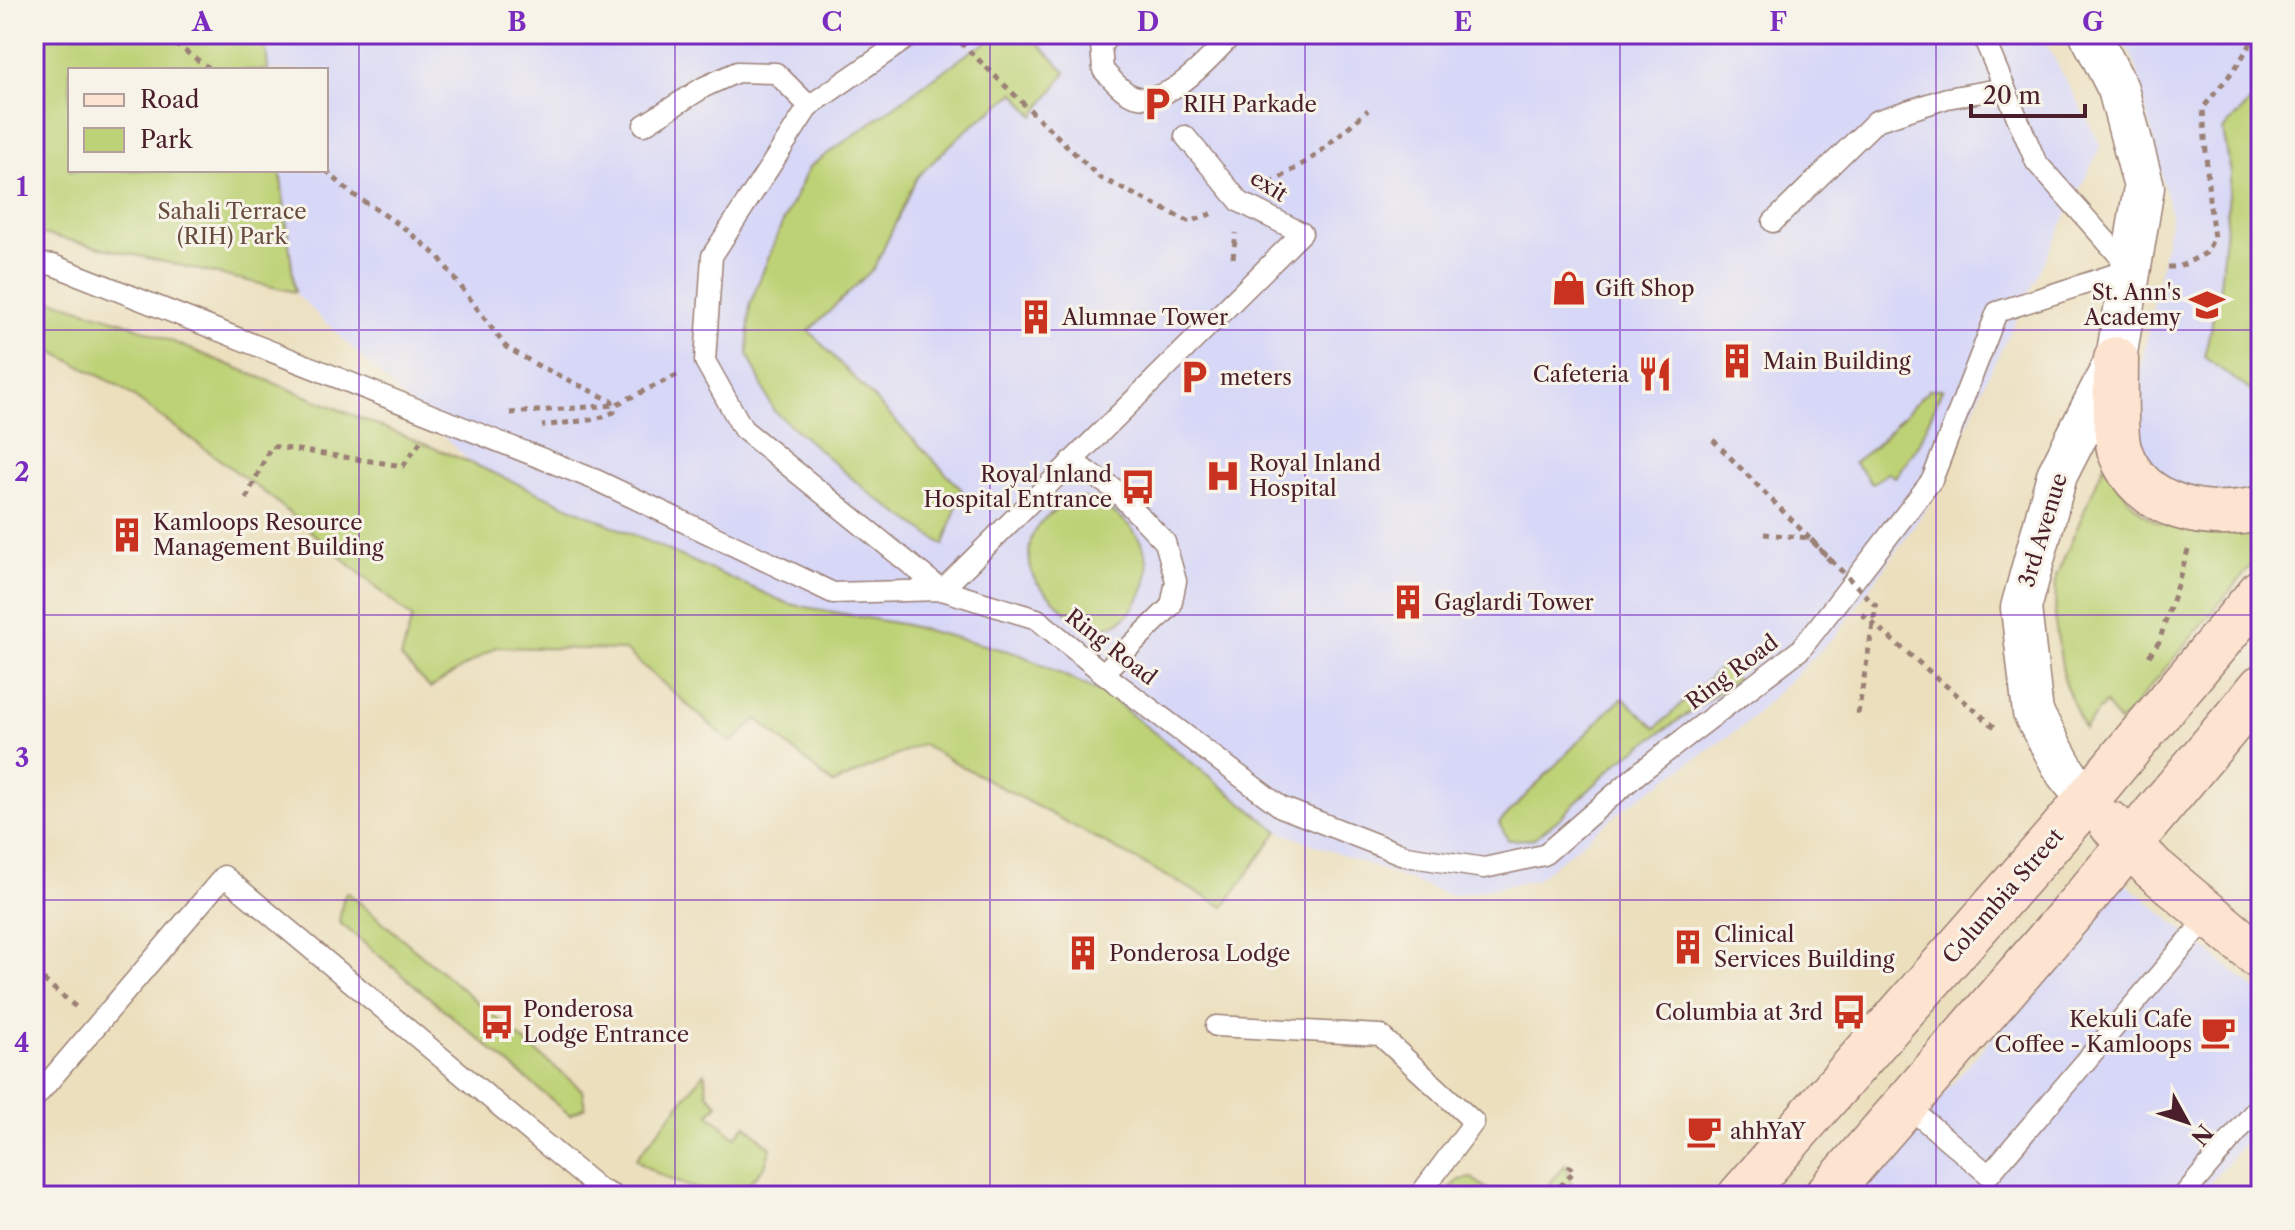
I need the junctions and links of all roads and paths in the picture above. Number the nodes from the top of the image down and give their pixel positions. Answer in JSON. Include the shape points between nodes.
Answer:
{"nodes":[{"id":1,"x":153,"y":34,"type":"edge"},
{"id":2,"x":913,"y":34,"type":"edge"},
{"id":3,"x":952,"y":34,"type":"edge"},
{"id":4,"x":1111,"y":34,"type":"edge"},
{"id":5,"x":1233,"y":34,"type":"edge"},
{"id":6,"x":1982,"y":34,"type":"edge"},
{"id":7,"x":2090,"y":34,"type":"edge"},
{"id":8,"x":2257,"y":34,"type":"edge"},
{"id":9,"x":209,"y":68,"type":"edge"},
{"id":10,"x":2005,"y":88,"type":"junction"},
{"id":11,"x":809,"y":106,"type":"junction"},
{"id":12,"x":1368,"y":110,"type":"dead end"},
{"id":13,"x":644,"y":125,"type":"dead end"},
{"id":14,"x":1185,"y":136,"type":"dead end"},
{"id":15,"x":328,"y":172,"type":"edge"},
{"id":16,"x":1240,"y":202,"type":"junction"},
{"id":17,"x":1773,"y":222,"type":"dead end"},
{"id":18,"x":34,"y":263,"type":"edge"},
{"id":19,"x":1222,"y":269,"type":"dead end"},
{"id":20,"x":2131,"y":269,"type":"junction"},
{"id":21,"x":2116,"y":359,"type":"junction"},
{"id":22,"x":1713,"y":440,"type":"dead end"},
{"id":23,"x":505,"y":444,"type":"junction"},
{"id":24,"x":1071,"y":461,"type":"junction"},
{"id":25,"x":2261,"y":508,"type":"edge"},
{"id":26,"x":1764,"y":534,"type":"dead end"},
{"id":27,"x":1810,"y":538,"type":"dead end"},
{"id":28,"x":2189,"y":547,"type":"dead end"},
{"id":29,"x":942,"y":590,"type":"junction"},
{"id":30,"x":2261,"y":591,"type":"edge"},
{"id":31,"x":1856,"y":608,"type":"dead end"},
{"id":32,"x":2142,"y":666,"type":"dead end"},
{"id":33,"x":1103,"y":673,"type":"junction"},
{"id":34,"x":2261,"y":687,"type":"edge"},
{"id":35,"x":1858,"y":714,"type":"dead end"},
{"id":36,"x":1999,"y":731,"type":"dead end"},
{"id":37,"x":2087,"y":799,"type":"junction"},
{"id":38,"x":2130,"y":844,"type":"junction"},
{"id":39,"x":2209,"y":916,"type":"junction"},
{"id":40,"x":2261,"y":958,"type":"edge"},
{"id":41,"x":34,"y":972,"type":"edge"},
{"id":42,"x":68,"y":1000,"type":"dead end"},
{"id":43,"x":1216,"y":1026,"type":"dead end"},
{"id":44,"x":34,"y":1099,"type":"edge"},
{"id":45,"x":1905,"y":1104,"type":"junction"},
{"id":46,"x":2261,"y":1104,"type":"edge"},
{"id":47,"x":1566,"y":1164,"type":"dead end"},
{"id":48,"x":614,"y":1196,"type":"edge"},
{"id":49,"x":1419,"y":1196,"type":"edge"},
{"id":50,"x":1552,"y":1196,"type":"edge"},
{"id":51,"x":1740,"y":1196,"type":"edge"},
{"id":52,"x":1826,"y":1196,"type":"edge"},
{"id":53,"x":2183,"y":1196,"type":"edge"}],
"edges":[{"from":1,"to":9,"type":"path"},
{"from":2,"to":11,"type":"lane","name":"Ring Road"},
{"from":3,"to":16,"type":"path","via":[[1099,177],[1190,222]]},
{"from":4,"to":5,"type":"lane","via":[[1101,45],[1103,70],[1127,93],[1153,98],[1180,86]]},
{"from":6,"to":10,"type":"lane"},
{"from":7,"to":20,"type":"street","name":"3rd Avenue","via":[[2118,89],[2144,187]]},
{"from":8,"to":20,"type":"path","via":[[2203,108],[2214,238],[2206,253],[2179,267]]},
{"from":10,"to":17,"type":"lane","via":[[1947,98],[1876,121]]},
{"from":10,"to":20,"type":"lane","via":[[2036,162]]},
{"from":11,"to":13,"type":"lane","via":[[776,73],[737,72]]},
{"from":11,"to":29,"type":"lane","name":"Ring Road","via":[[712,256],[705,361],[743,429]]},
{"from":12,"to":16,"type":"path","via":[[1314,157]]},
{"from":14,"to":16,"type":"lane","name":"exit"},
{"from":15,"to":23,"type":"path","via":[[438,256],[506,347],[612,401],[614,412],[597,419],[540,427]]},
{"from":16,"to":19,"type":"path","via":[[1233,258]]},
{"from":16,"to":24,"type":"lane","name":"exit","via":[[1302,233]]},
{"from":18,"to":23,"type":"lane","via":[[53,265]]},
{"from":20,"to":21,"type":"street","name":"3rd Avenue"},
{"from":20,"to":33,"type":"lane","name":"Ring Road","via":[[1997,312],[1932,480],[1801,649],[1639,773],[1544,855],[1484,868],[1406,856],[1281,807]]},
{"from":21,"to":25,"type":"main road","via":[[2119,451],[2137,481],[2160,502],[2193,510],[2239,514]]},
{"from":21,"to":37,"type":"street","name":"3rd Avenue","via":[[2057,475],[2021,608],[2033,713]]},
{"from":22,"to":35,"type":"path","bridge":true,"via":[[1876,606]]},
{"from":23,"to":29,"type":"lane","via":[[596,480],[833,593]]},
{"from":24,"to":29,"type":"lane"},
{"from":24,"to":33,"type":"lane","via":[[1113,488],[1165,542],[1176,581],[1171,606]]},
{"from":26,"to":27,"type":"path"},
{"from":28,"to":32,"type":"path","via":[[2159,642]]},
{"from":29,"to":33,"type":"lane","name":"Ring Road","via":[[1037,619]]},
{"from":30,"to":37,"type":"main road","name":"Columbia Street"},
{"from":31,"to":36,"type":"path"},
{"from":34,"to":38,"type":"main road"},
{"from":37,"to":38,"type":"main road","name":"3rd Avenue"},
{"from":37,"to":51,"type":"main road","name":"Columbia Street"},
{"from":38,"to":39,"type":"main road","name":"3rd Avenue"},
{"from":38,"to":45,"type":"main road"},
{"from":39,"to":40,"type":"main road","name":"3rd Avenue"},
{"from":39,"to":45,"type":"lane","via":[[1989,1175]]},
{"from":41,"to":42,"type":"path"},
{"from":43,"to":49,"type":"lane","via":[[1380,1035],[1474,1122]]},
{"from":44,"to":48,"type":"lane","via":[[224,876],[599,1189]]},
{"from":45,"to":52,"type":"main road"},
{"from":46,"to":53,"type":"lane"},
{"from":47,"to":50,"type":"path","via":[[1574,1171]]}]}
